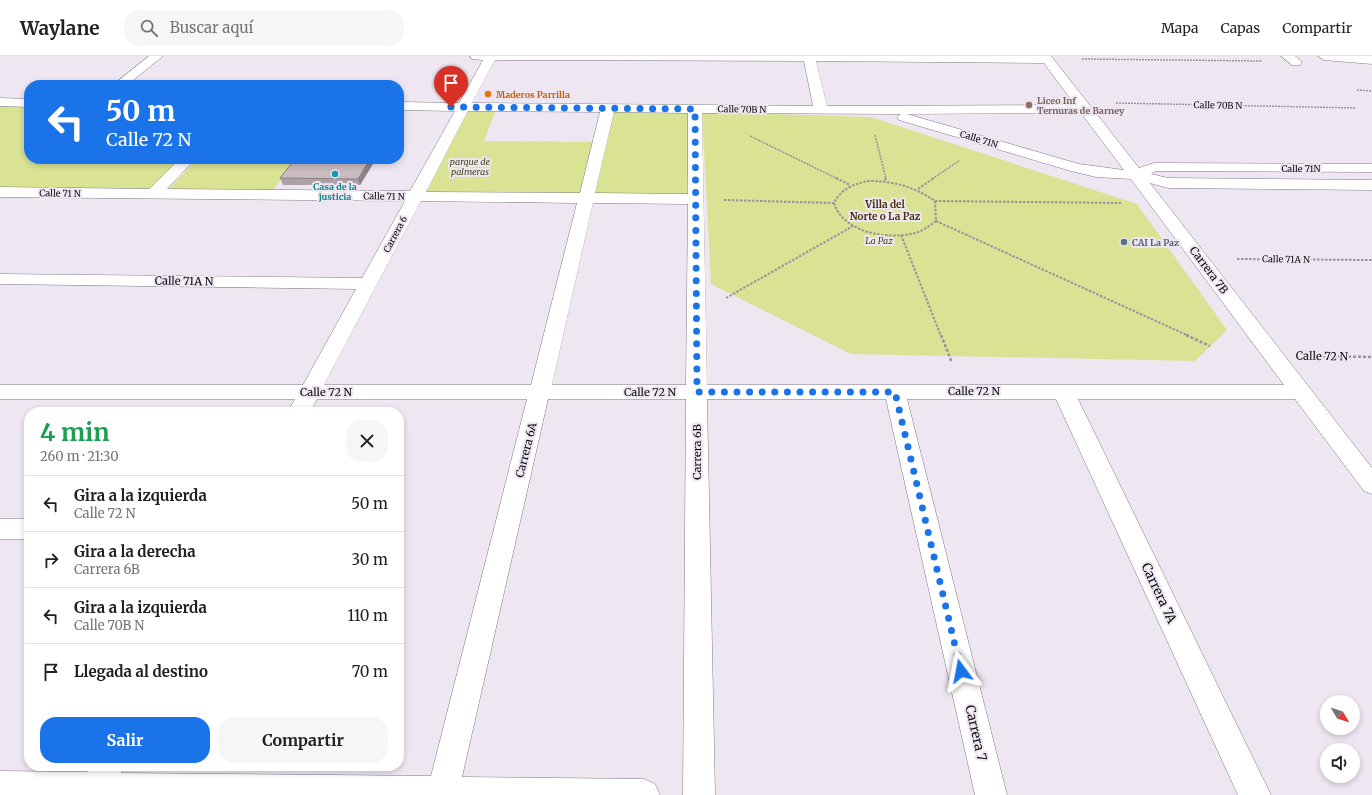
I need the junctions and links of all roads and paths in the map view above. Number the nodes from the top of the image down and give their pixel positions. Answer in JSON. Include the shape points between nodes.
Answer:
{"nodes":[{"id":1,"x":157,"y":56,"type":"edge"},
{"id":2,"x":476,"y":56,"type":"edge"},
{"id":3,"x":491,"y":56,"type":"edge"},
{"id":4,"x":1324,"y":56,"type":"edge"},
{"id":5,"x":809,"y":57,"type":"edge"},
{"id":6,"x":1046,"y":57,"type":"edge"},
{"id":7,"x":1291,"y":59,"type":"edge"},
{"id":8,"x":1372,"y":60,"type":"edge"},
{"id":9,"x":126,"y":80,"type":"edge"},
{"id":10,"x":1358,"y":90,"type":"dead end"},
{"id":11,"x":1372,"y":91,"type":"edge"},
{"id":12,"x":0,"y":102,"type":"edge"},
{"id":13,"x":24,"y":103,"type":"edge"},
{"id":14,"x":404,"y":106,"type":"edge"},
{"id":15,"x":1083,"y":106,"type":"junction"},
{"id":16,"x":464,"y":107,"type":"junction"},
{"id":17,"x":608,"y":108,"type":"junction"},
{"id":18,"x":1356,"y":108,"type":"dead end"},
{"id":19,"x":695,"y":109,"type":"junction"},
{"id":20,"x":821,"y":110,"type":"junction"},
{"id":21,"x":871,"y":113,"type":"junction"},
{"id":22,"x":744,"y":133,"type":"dead end"},
{"id":23,"x":986,"y":142,"type":"junction"},
{"id":24,"x":183,"y":164,"type":"edge"},
{"id":25,"x":1372,"y":168,"type":"edge"},
{"id":26,"x":1136,"y":175,"type":"junction"},
{"id":27,"x":886,"y":181,"type":"junction"},
{"id":28,"x":850,"y":185,"type":"junction"},
{"id":29,"x":1372,"y":185,"type":"edge"},
{"id":30,"x":918,"y":189,"type":"junction"},
{"id":31,"x":0,"y":192,"type":"edge"},
{"id":32,"x":18,"y":192,"type":"junction"},
{"id":33,"x":154,"y":194,"type":"junction"},
{"id":34,"x":415,"y":196,"type":"junction"},
{"id":35,"x":586,"y":198,"type":"junction"},
{"id":36,"x":696,"y":199,"type":"junction"},
{"id":37,"x":935,"y":201,"type":"junction"},
{"id":38,"x":834,"y":203,"type":"junction"},
{"id":39,"x":1158,"y":204,"type":"junction"},
{"id":40,"x":0,"y":207,"type":"edge"},
{"id":41,"x":936,"y":221,"type":"junction"},
{"id":42,"x":853,"y":226,"type":"junction"},
{"id":43,"x":901,"y":235,"type":"junction"},
{"id":44,"x":1200,"y":259,"type":"junction"},
{"id":45,"x":1372,"y":260,"type":"edge"},
{"id":46,"x":0,"y":279,"type":"edge"},
{"id":47,"x":368,"y":284,"type":"junction"},
{"id":48,"x":696,"y":313,"type":"junction"},
{"id":49,"x":1210,"y":346,"type":"dead end"},
{"id":50,"x":1273,"y":355,"type":"junction"},
{"id":51,"x":1372,"y":357,"type":"edge"},
{"id":52,"x":1063,"y":391,"type":"junction"},
{"id":53,"x":0,"y":392,"type":"edge"},
{"id":54,"x":310,"y":392,"type":"junction"},
{"id":55,"x":540,"y":392,"type":"junction"},
{"id":56,"x":697,"y":392,"type":"junction"},
{"id":57,"x":895,"y":392,"type":"junction"},
{"id":58,"x":964,"y":392,"type":"junction"},
{"id":59,"x":1301,"y":392,"type":"junction"},
{"id":60,"x":302,"y":407,"type":"edge"},
{"id":61,"x":1372,"y":485,"type":"edge"},
{"id":62,"x":0,"y":529,"type":"edge"},
{"id":63,"x":24,"y":529,"type":"edge"},
{"id":64,"x":102,"y":777,"type":"edge"},
{"id":65,"x":0,"y":787,"type":"edge"},
{"id":66,"x":443,"y":792,"type":"junction"},
{"id":67,"x":644,"y":795,"type":"edge"},
{"id":68,"x":699,"y":795,"type":"edge"},
{"id":69,"x":991,"y":795,"type":"edge"},
{"id":70,"x":1255,"y":795,"type":"edge"}],
"edges":[{"from":1,"to":9,"type":"street"},
{"from":2,"to":3,"type":"street"},
{"from":3,"to":5,"type":"street"},
{"from":3,"to":16,"type":"street","name":"Carrera 6"},
{"from":4,"to":8,"type":"street"},
{"from":5,"to":6,"type":"street"},
{"from":5,"to":20,"type":"street"},
{"from":6,"to":7,"type":"path"},
{"from":6,"to":15,"type":"street","name":"Carrera 7B"},
{"from":10,"to":11,"type":"path"},
{"from":12,"to":13,"type":"street"},
{"from":14,"to":16,"type":"street","name":"Calle 70B N"},
{"from":15,"to":18,"type":"path","name":"Calle 70B N"},
{"from":15,"to":20,"type":"street","name":"Calle 70B N"},
{"from":15,"to":26,"type":"street","name":"Carrera 7B"},
{"from":16,"to":17,"type":"street","name":"Calle 70B N"},
{"from":16,"to":34,"type":"street","name":"Carrera 6"},
{"from":17,"to":19,"type":"street","name":"Calle 70B N"},
{"from":17,"to":35,"type":"street","name":"Carrera 6A"},
{"from":19,"to":20,"type":"street","name":"Calle 70B N"},
{"from":19,"to":36,"type":"street","name":"Carrera 6B"},
{"from":20,"to":21,"type":"street","name":"Calle 71N"},
{"from":21,"to":23,"type":"street","name":"Calle 71N","via":[[913,119]]},
{"from":21,"to":27,"type":"path"},
{"from":22,"to":28,"type":"path"},
{"from":23,"to":26,"type":"street","name":"Calle 71N","via":[[1076,168]]},
{"from":23,"to":30,"type":"path"},
{"from":24,"to":33,"type":"street"},
{"from":25,"to":26,"type":"street","name":"Calle 71N","via":[[1154,167]]},
{"from":26,"to":29,"type":"street","name":"Calle 71N","via":[[1168,183]]},
{"from":26,"to":39,"type":"street","name":"Carrera 7B"},
{"from":27,"to":28,"type":"path"},
{"from":27,"to":30,"type":"path"},
{"from":28,"to":38,"type":"path","via":[[838,193]]},
{"from":30,"to":37,"type":"path"},
{"from":31,"to":32,"type":"street","name":"Calle 71 N"},
{"from":32,"to":33,"type":"street","name":"Calle 71 N"},
{"from":32,"to":40,"type":"street"},
{"from":33,"to":34,"type":"street","name":"Calle 71 N"},
{"from":34,"to":35,"type":"street","name":"Calle 71 N"},
{"from":34,"to":47,"type":"street","name":"Carrera 6"},
{"from":35,"to":36,"type":"street","name":"Calle 71 N"},
{"from":35,"to":55,"type":"street","name":"Carrera 6A"},
{"from":36,"to":38,"type":"path"},
{"from":36,"to":48,"type":"street","name":"Carrera 6B"},
{"from":37,"to":39,"type":"path"},
{"from":37,"to":41,"type":"path"},
{"from":38,"to":42,"type":"path","via":[[839,215]]},
{"from":39,"to":44,"type":"street","name":"Carrera 7B"},
{"from":41,"to":43,"type":"path","via":[[923,231]]},
{"from":41,"to":49,"type":"path"},
{"from":42,"to":43,"type":"path","via":[[876,233]]},
{"from":42,"to":48,"type":"path","via":[[733,295]]},
{"from":43,"to":58,"type":"path"},
{"from":44,"to":45,"type":"path","name":"Calle 71A N"},
{"from":44,"to":50,"type":"street","name":"Carrera 7B"},
{"from":46,"to":47,"type":"street","name":"Calle 71A N"},
{"from":47,"to":54,"type":"street","name":"Carrera 6"},
{"from":48,"to":56,"type":"street","name":"Carrera 6B"},
{"from":50,"to":51,"type":"path","name":"Calle 72 N"},
{"from":50,"to":59,"type":"street","name":"Carrera 7B"},
{"from":52,"to":58,"type":"street","name":"Calle 72 N"},
{"from":52,"to":59,"type":"street","name":"Calle 72 N"},
{"from":52,"to":70,"type":"street","name":"Carrera 7A"},
{"from":53,"to":54,"type":"street","name":"Calle 72 N"},
{"from":54,"to":55,"type":"street","name":"Calle 72 N"},
{"from":54,"to":60,"type":"street","name":"Carrera 6"},
{"from":55,"to":56,"type":"street","name":"Calle 72 N"},
{"from":55,"to":66,"type":"street","name":"Carrera 6A"},
{"from":56,"to":57,"type":"street","name":"Calle 72 N"},
{"from":56,"to":68,"type":"street","name":"Carrera 6B"},
{"from":57,"to":58,"type":"street","name":"Calle 72 N"},
{"from":57,"to":69,"type":"street","name":"Carrera 7"},
{"from":59,"to":61,"type":"street","name":"Carrera 7B"},
{"from":62,"to":63,"type":"street"},
{"from":64,"to":65,"type":"street"},
{"from":64,"to":66,"type":"street"},
{"from":66,"to":67,"type":"street"}]}
